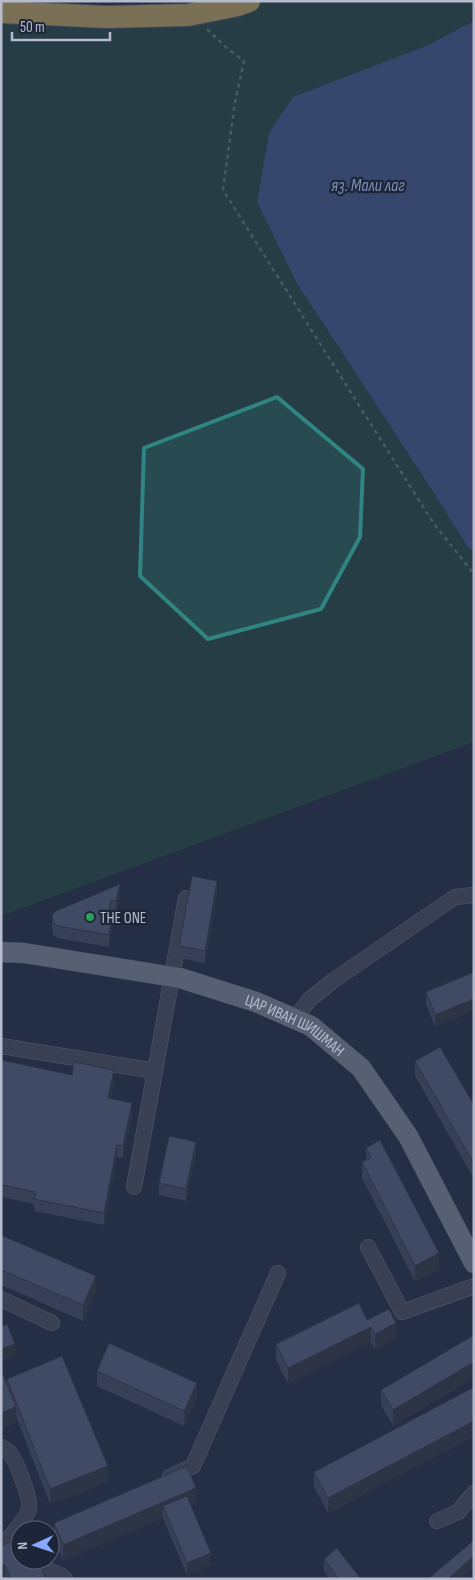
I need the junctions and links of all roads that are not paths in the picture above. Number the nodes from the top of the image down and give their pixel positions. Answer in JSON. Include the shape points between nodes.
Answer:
{"nodes":[{"id":1,"x":249,"y":1,"type":"edge"},
{"id":2,"x":1,"y":12,"type":"edge"},
{"id":3,"x":474,"y":895,"type":"edge"},
{"id":4,"x":186,"y":898,"type":"edge"},
{"id":5,"x":1,"y":952,"type":"edge"},
{"id":6,"x":172,"y":977,"type":"junction"},
{"id":7,"x":296,"y":1019,"type":"junction"},
{"id":8,"x":1,"y":1046,"type":"edge"},
{"id":9,"x":155,"y":1071,"type":"junction"},
{"id":10,"x":134,"y":1188,"type":"dead end"},
{"id":11,"x":368,"y":1247,"type":"dead end"},
{"id":12,"x":474,"y":1263,"type":"edge"},
{"id":13,"x":278,"y":1273,"type":"dead end"},
{"id":14,"x":474,"y":1286,"type":"edge"},
{"id":15,"x":1,"y":1299,"type":"edge"},
{"id":16,"x":52,"y":1323,"type":"dead end"},
{"id":17,"x":1,"y":1447,"type":"edge"},
{"id":18,"x":158,"y":1482,"type":"edge"},
{"id":19,"x":474,"y":1493,"type":"edge"},
{"id":20,"x":438,"y":1521,"type":"dead end"},
{"id":21,"x":1,"y":1547,"type":"edge"},
{"id":22,"x":48,"y":1570,"type":"edge"},
{"id":23,"x":65,"y":1579,"type":"edge"}],
"edges":[{"from":1,"to":2,"type":"highway","via":[[188,15],[107,17]]},
{"from":3,"to":7,"type":"lane","via":[[454,897],[342,974],[309,1000]]},
{"from":4,"to":6,"type":"lane"},
{"from":5,"to":6,"type":"main road","name":"ЦАР ИВАН ШИШМАН","via":[[24,952]]},
{"from":6,"to":7,"type":"main road","name":"ЦАР ИВАН ШИШМАН","via":[[256,1002]]},
{"from":6,"to":9,"type":"lane"},
{"from":7,"to":12,"type":"main road","name":"ЦАР ИВАН ШИШМАН","via":[[311,1026],[361,1068],[408,1136]]},
{"from":8,"to":9,"type":"lane"},
{"from":9,"to":10,"type":"lane"},
{"from":11,"to":14,"type":"lane","via":[[402,1312]]},
{"from":13,"to":18,"type":"lane","via":[[193,1466]]},
{"from":15,"to":16,"type":"lane"},
{"from":17,"to":21,"type":"lane","via":[[9,1452],[20,1472],[29,1510]]},
{"from":19,"to":20,"type":"lane","via":[[458,1512]]},
{"from":22,"to":23,"type":"lane"}]}
